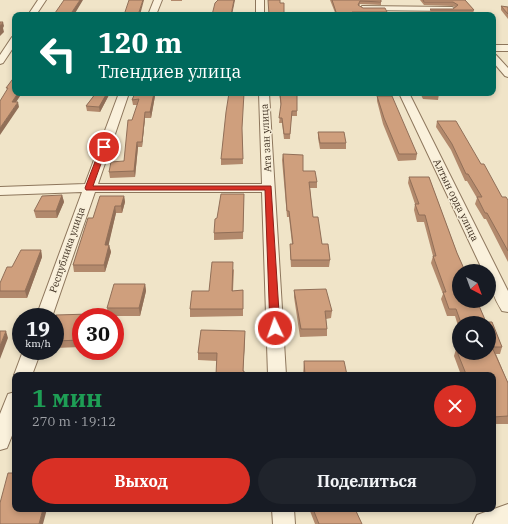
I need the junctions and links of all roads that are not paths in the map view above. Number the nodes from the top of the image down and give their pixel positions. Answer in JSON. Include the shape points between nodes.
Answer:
{"nodes":[{"id":1,"x":42,"y":0,"type":"edge"},
{"id":2,"x":158,"y":0,"type":"edge"},
{"id":3,"x":260,"y":0,"type":"edge"},
{"id":4,"x":359,"y":0,"type":"edge"},
{"id":5,"x":444,"y":0,"type":"edge"},
{"id":6,"x":34,"y":12,"type":"edge"},
{"id":7,"x":153,"y":12,"type":"edge"},
{"id":8,"x":260,"y":12,"type":"edge"},
{"id":9,"x":365,"y":12,"type":"edge"},
{"id":10,"x":454,"y":12,"type":"edge"},
{"id":11,"x":12,"y":44,"type":"edge"},
{"id":12,"x":496,"y":48,"type":"edge"},
{"id":13,"x":508,"y":48,"type":"edge"},
{"id":14,"x":5,"y":54,"type":"edge"},
{"id":15,"x":496,"y":60,"type":"edge"},
{"id":16,"x":508,"y":74,"type":"edge"},
{"id":17,"x":123,"y":96,"type":"edge"},
{"id":18,"x":264,"y":96,"type":"edge"},
{"id":19,"x":405,"y":96,"type":"edge"},
{"id":20,"x":89,"y":188,"type":"junction"},
{"id":21,"x":268,"y":188,"type":"junction"},
{"id":22,"x":0,"y":191,"type":"edge"},
{"id":23,"x":508,"y":306,"type":"edge"},
{"id":24,"x":47,"y":308,"type":"edge"},
{"id":25,"x":29,"y":360,"type":"edge"},
{"id":26,"x":24,"y":372,"type":"edge"},
{"id":27,"x":277,"y":372,"type":"edge"},
{"id":28,"x":12,"y":408,"type":"edge"},
{"id":29,"x":0,"y":442,"type":"edge"},
{"id":30,"x":284,"y":512,"type":"edge"},
{"id":31,"x":508,"y":517,"type":"edge"},
{"id":32,"x":284,"y":524,"type":"edge"},
{"id":33,"x":487,"y":524,"type":"edge"}],
"edges":[{"from":1,"to":6,"type":"street"},
{"from":2,"to":7,"type":"street"},
{"from":3,"to":8,"type":"street"},
{"from":4,"to":9,"type":"street"},
{"from":5,"to":10,"type":"street"},
{"from":9,"to":10,"type":"street"},
{"from":11,"to":14,"type":"street"},
{"from":12,"to":13,"type":"street"},
{"from":15,"to":16,"type":"street"},
{"from":17,"to":20,"type":"street","name":"Республика улица"},
{"from":18,"to":21,"type":"street","name":"Ата зан улица"},
{"from":19,"to":23,"type":"street","name":"Алтын орда улица"},
{"from":20,"to":21,"type":"street"},
{"from":20,"to":22,"type":"street"},
{"from":20,"to":24,"type":"street","name":"Республика улица"},
{"from":21,"to":27,"type":"street","name":"Ата зан улица"},
{"from":25,"to":26,"type":"street"},
{"from":28,"to":29,"type":"street"},
{"from":30,"to":32,"type":"street"},
{"from":31,"to":33,"type":"street"}]}
